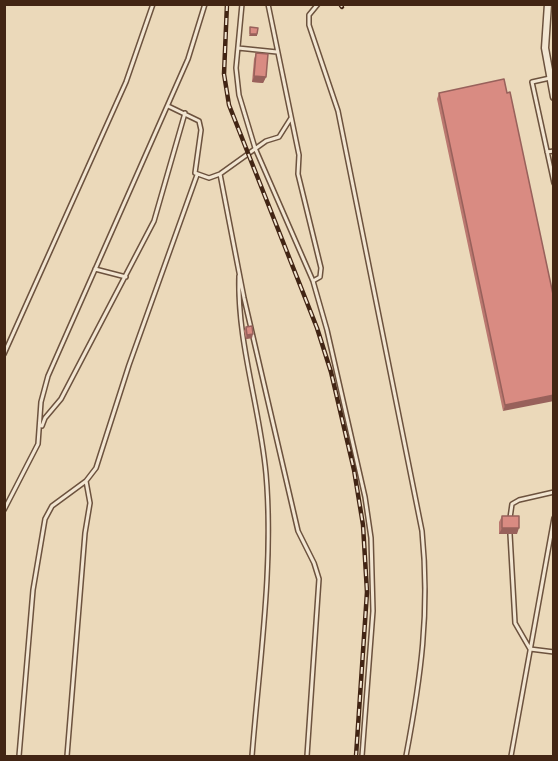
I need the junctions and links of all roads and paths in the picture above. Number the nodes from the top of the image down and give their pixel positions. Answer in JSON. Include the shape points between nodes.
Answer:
{"nodes":[{"id":1,"x":153,"y":4,"type":"edge"},
{"id":2,"x":205,"y":4,"type":"edge"},
{"id":3,"x":242,"y":4,"type":"edge"},
{"id":4,"x":268,"y":4,"type":"edge"},
{"id":5,"x":318,"y":4,"type":"edge"},
{"id":6,"x":548,"y":4,"type":"edge"},
{"id":7,"x":238,"y":48,"type":"junction"},
{"id":8,"x":277,"y":52,"type":"junction"},
{"id":9,"x":550,"y":78,"type":"junction"},
{"id":10,"x":554,"y":97,"type":"edge"},
{"id":11,"x":168,"y":106,"type":"junction"},
{"id":12,"x":185,"y":113,"type":"junction"},
{"id":13,"x":291,"y":118,"type":"junction"},
{"id":14,"x":255,"y":148,"type":"junction"},
{"id":15,"x":554,"y":151,"type":"edge"},
{"id":16,"x":547,"y":152,"type":"junction"},
{"id":17,"x":220,"y":174,"type":"junction"},
{"id":18,"x":197,"y":175,"type":"junction"},
{"id":19,"x":554,"y":183,"type":"edge"},
{"id":20,"x":95,"y":269,"type":"junction"},
{"id":21,"x":239,"y":270,"type":"junction"},
{"id":22,"x":126,"y":277,"type":"junction"},
{"id":23,"x":313,"y":281,"type":"junction"},
{"id":24,"x":4,"y":354,"type":"edge"},
{"id":25,"x":40,"y":430,"type":"junction"},
{"id":26,"x":86,"y":481,"type":"junction"},
{"id":27,"x":554,"y":492,"type":"edge"},
{"id":28,"x":4,"y":510,"type":"edge"},
{"id":29,"x":554,"y":519,"type":"edge"},
{"id":30,"x":509,"y":522,"type":"edge"},
{"id":31,"x":510,"y":534,"type":"edge"},
{"id":32,"x":530,"y":649,"type":"junction"},
{"id":33,"x":554,"y":652,"type":"edge"},
{"id":34,"x":19,"y":756,"type":"edge"},
{"id":35,"x":67,"y":756,"type":"edge"},
{"id":36,"x":252,"y":756,"type":"edge"},
{"id":37,"x":307,"y":756,"type":"edge"},
{"id":38,"x":362,"y":756,"type":"edge"},
{"id":39,"x":406,"y":756,"type":"edge"},
{"id":40,"x":511,"y":756,"type":"edge"}],
"edges":[{"from":1,"to":24,"type":"lane","via":[[126,82]]},
{"from":2,"to":11,"type":"lane"},
{"from":3,"to":7,"type":"lane"},
{"from":4,"to":8,"type":"lane"},
{"from":5,"to":39,"type":"lane","via":[[309,15],[309,25],[338,111],[422,531],[425,637]]},
{"from":6,"to":9,"type":"street","via":[[545,48]]},
{"from":7,"to":8,"type":"lane"},
{"from":7,"to":14,"type":"lane","via":[[237,84]]},
{"from":8,"to":13,"type":"lane"},
{"from":9,"to":10,"type":"street"},
{"from":9,"to":16,"type":"lane","via":[[532,82]]},
{"from":11,"to":12,"type":"lane"},
{"from":11,"to":20,"type":"lane"},
{"from":12,"to":18,"type":"lane","via":[[201,125]]},
{"from":12,"to":22,"type":"lane","via":[[154,221]]},
{"from":13,"to":14,"type":"lane","via":[[282,135]]},
{"from":13,"to":23,"type":"lane","via":[[299,155],[298,174],[321,272]]},
{"from":14,"to":17,"type":"lane"},
{"from":14,"to":23,"type":"lane"},
{"from":15,"to":16,"type":"lane"},
{"from":16,"to":19,"type":"lane"},
{"from":17,"to":18,"type":"lane","via":[[209,178]]},
{"from":17,"to":21,"type":"lane"},
{"from":18,"to":26,"type":"lane","via":[[96,468]]},
{"from":20,"to":22,"type":"lane"},
{"from":20,"to":25,"type":"lane","via":[[44,388]]},
{"from":21,"to":36,"type":"lane","via":[[239,325],[261,437],[268,514]]},
{"from":21,"to":37,"type":"lane","via":[[298,531],[319,579]]},
{"from":22,"to":25,"type":"lane","via":[[61,399]]},
{"from":23,"to":38,"type":"lane","via":[[354,443],[370,538],[373,611]]},
{"from":25,"to":28,"type":"lane","via":[[32,457]]},
{"from":26,"to":34,"type":"lane","via":[[52,506],[45,519],[33,590]]},
{"from":26,"to":35,"type":"lane","via":[[90,503]]},
{"from":27,"to":30,"type":"lane","via":[[512,504]]},
{"from":29,"to":32,"type":"lane"},
{"from":31,"to":32,"type":"lane","via":[[516,623]]},
{"from":32,"to":33,"type":"lane"},
{"from":32,"to":40,"type":"lane"}]}
